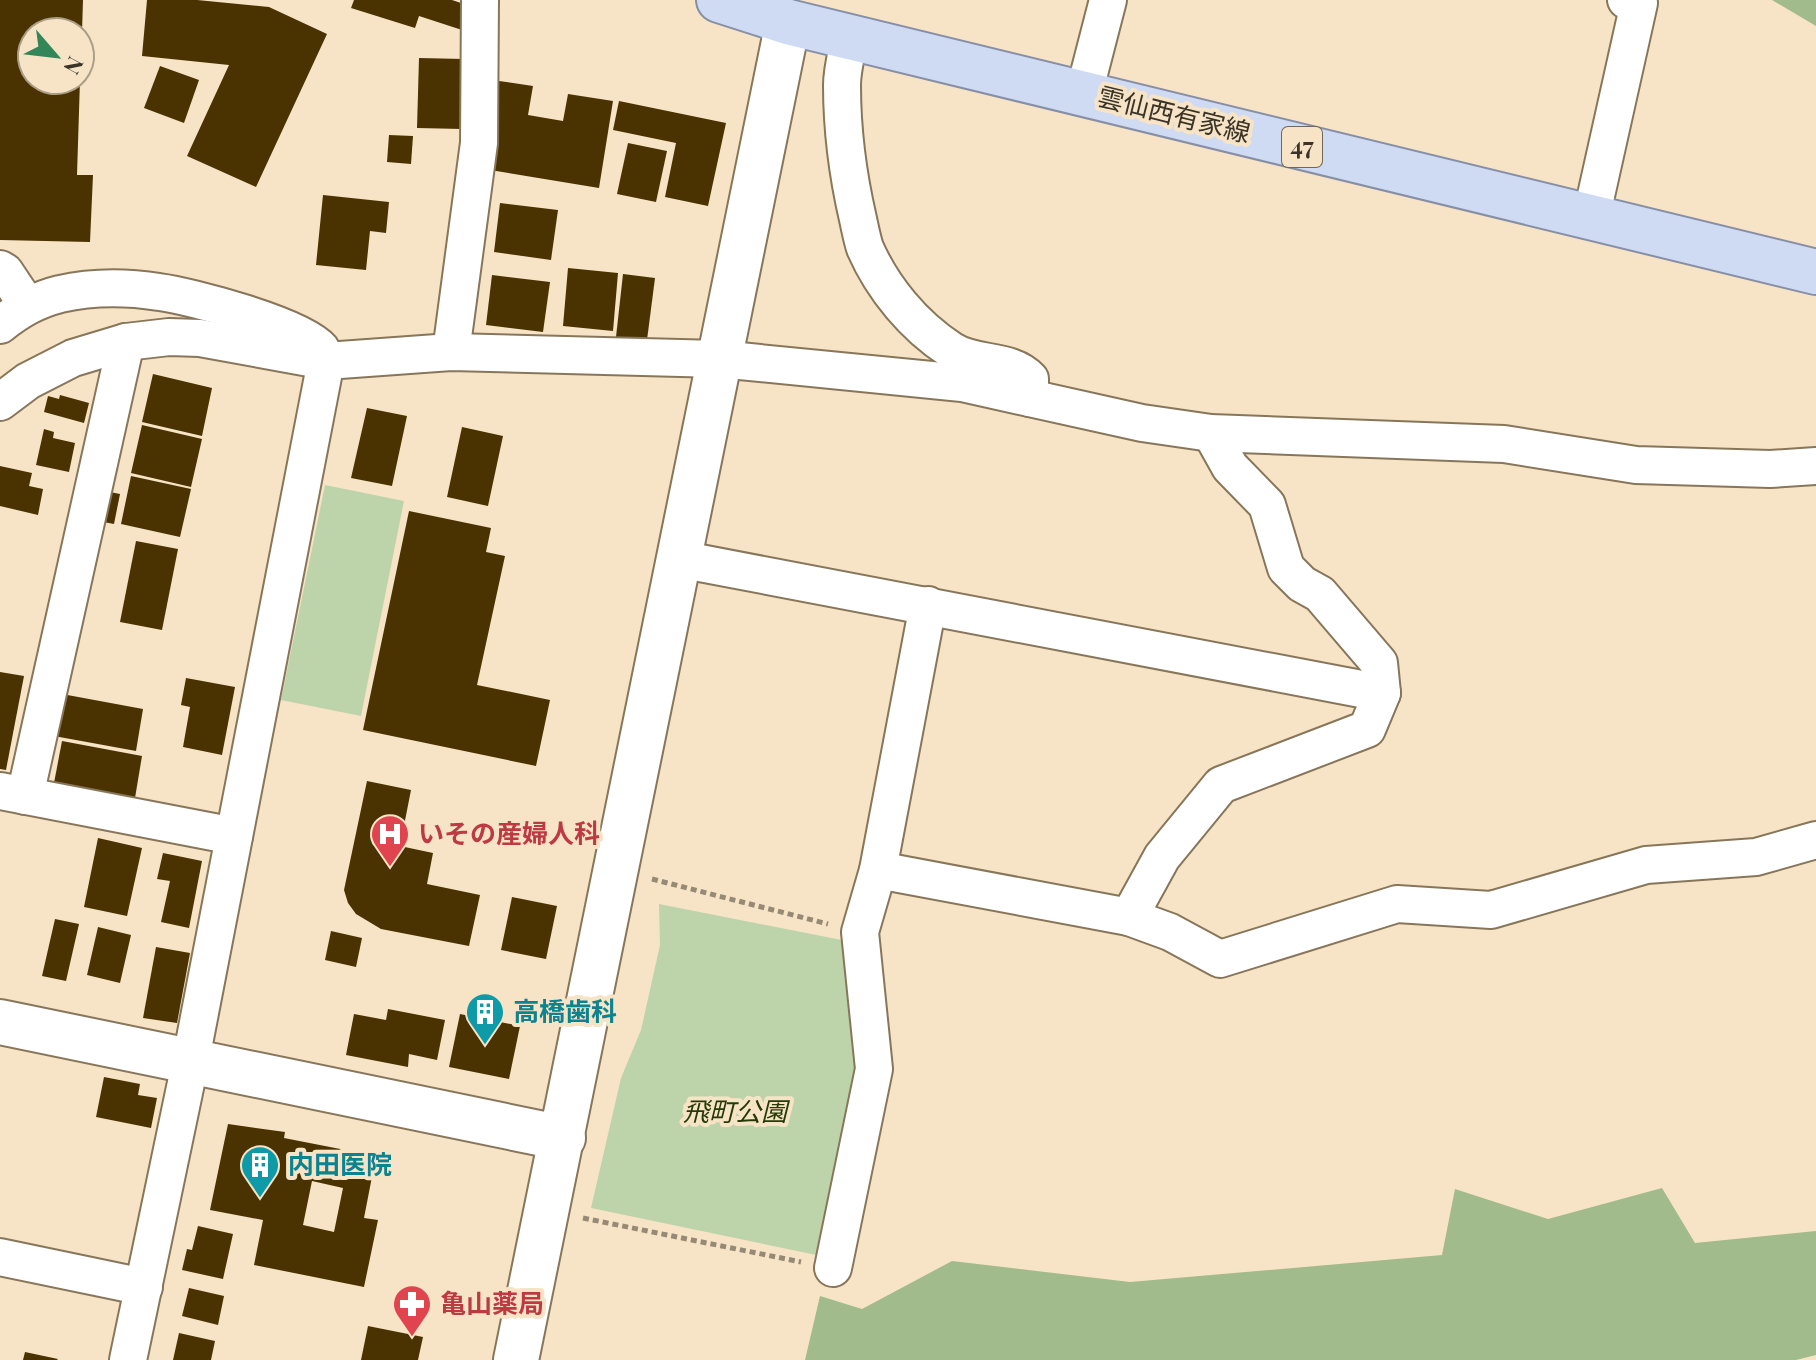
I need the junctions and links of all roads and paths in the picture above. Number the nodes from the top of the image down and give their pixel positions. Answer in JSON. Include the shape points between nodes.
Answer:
{"nodes":[{"id":1,"x":480,"y":0,"type":"edge"},
{"id":2,"x":719,"y":0,"type":"edge"},
{"id":3,"x":1108,"y":0,"type":"edge"},
{"id":4,"x":1626,"y":0,"type":"edge"},
{"id":5,"x":788,"y":22,"type":"junction"},
{"id":6,"x":850,"y":36,"type":"junction"},
{"id":7,"x":1084,"y":93,"type":"junction"},
{"id":8,"x":1591,"y":218,"type":"junction"},
{"id":9,"x":0,"y":269,"type":"edge"},
{"id":10,"x":1816,"y":272,"type":"edge"},
{"id":11,"x":14,"y":315,"type":"edge"},
{"id":12,"x":126,"y":342,"type":"junction"},
{"id":13,"x":451,"y":352,"type":"junction"},
{"id":14,"x":719,"y":359,"type":"junction"},
{"id":15,"x":326,"y":361,"type":"junction"},
{"id":16,"x":1030,"y":398,"type":"junction"},
{"id":17,"x":0,"y":402,"type":"edge"},
{"id":18,"x":1211,"y":433,"type":"junction"},
{"id":19,"x":1816,"y":466,"type":"edge"},
{"id":20,"x":679,"y":559,"type":"junction"},
{"id":21,"x":928,"y":605,"type":"junction"},
{"id":22,"x":1382,"y":693,"type":"junction"},
{"id":23,"x":12,"y":793,"type":"edge"},
{"id":24,"x":234,"y":836,"type":"junction"},
{"id":25,"x":1816,"y":840,"type":"edge"},
{"id":26,"x":878,"y":870,"type":"junction"},
{"id":27,"x":659,"y":881,"type":"dead end"},
{"id":28,"x":1129,"y":917,"type":"junction"},
{"id":29,"x":860,"y":932,"type":"junction"},
{"id":30,"x":0,"y":1022,"type":"edge"},
{"id":31,"x":191,"y":1059,"type":"junction"},
{"id":32,"x":563,"y":1138,"type":"junction"},
{"id":33,"x":593,"y":1220,"type":"dead end"},
{"id":34,"x":0,"y":1257,"type":"edge"},
{"id":35,"x":833,"y":1268,"type":"joint"},
{"id":36,"x":144,"y":1287,"type":"junction"},
{"id":37,"x":128,"y":1360,"type":"edge"},
{"id":38,"x":516,"y":1360,"type":"edge"}],
"edges":[{"from":1,"to":13,"type":"street","via":[[479,143]]},
{"from":2,"to":5,"type":"main road","name":"雲仙西有家線","number":"47"},
{"from":3,"to":7,"type":"street"},
{"from":4,"to":8,"type":"street","via":[[1639,3]]},
{"from":5,"to":6,"type":"main road","name":"雲仙西有家線","number":"47"},
{"from":5,"to":14,"type":"street"},
{"from":6,"to":7,"type":"main road","name":"雲仙西有家線","number":"47"},
{"from":6,"to":16,"type":"street","via":[[842,83],[850,184],[865,248],[892,294],[922,329],[954,352],[1024,373],[1030,379]]},
{"from":7,"to":8,"type":"main road","name":"雲仙西有家線","number":"47"},
{"from":8,"to":10,"type":"main road","name":"雲仙西有家線","number":"47"},
{"from":9,"to":11,"type":"street"},
{"from":11,"to":15,"type":"street","via":[[61,294],[107,289],[157,292],[269,322],[321,349]]},
{"from":12,"to":15,"type":"street","via":[[200,338]]},
{"from":12,"to":17,"type":"street","via":[[73,358]]},
{"from":12,"to":23,"type":"street"},
{"from":13,"to":14,"type":"street"},
{"from":13,"to":15,"type":"street"},
{"from":14,"to":16,"type":"street","via":[[962,383]]},
{"from":14,"to":20,"type":"street"},
{"from":15,"to":24,"type":"street"},
{"from":16,"to":18,"type":"street"},
{"from":18,"to":19,"type":"street","via":[[1504,444],[1636,465]]},
{"from":18,"to":22,"type":"street","via":[[1230,467],[1267,505],[1286,568],[1320,594],[1379,663]]},
{"from":20,"to":21,"type":"street"},
{"from":20,"to":32,"type":"street"},
{"from":21,"to":22,"type":"street"},
{"from":21,"to":26,"type":"street"},
{"from":22,"to":28,"type":"street","via":[[1367,729],[1221,785],[1162,857]]},
{"from":23,"to":24,"type":"street"},
{"from":24,"to":31,"type":"street"},
{"from":25,"to":28,"type":"street","via":[[1756,857],[1646,865],[1491,910],[1397,904],[1220,959]]},
{"from":26,"to":28,"type":"street"},
{"from":26,"to":29,"type":"street"},
{"from":27,"to":29,"type":"path"},
{"from":29,"to":35,"type":"street","via":[[874,1069]]},
{"from":30,"to":31,"type":"street"},
{"from":31,"to":32,"type":"street"},
{"from":31,"to":36,"type":"street"},
{"from":32,"to":38,"type":"street"},
{"from":33,"to":35,"type":"path"},
{"from":34,"to":36,"type":"street"},
{"from":36,"to":37,"type":"street"}]}
